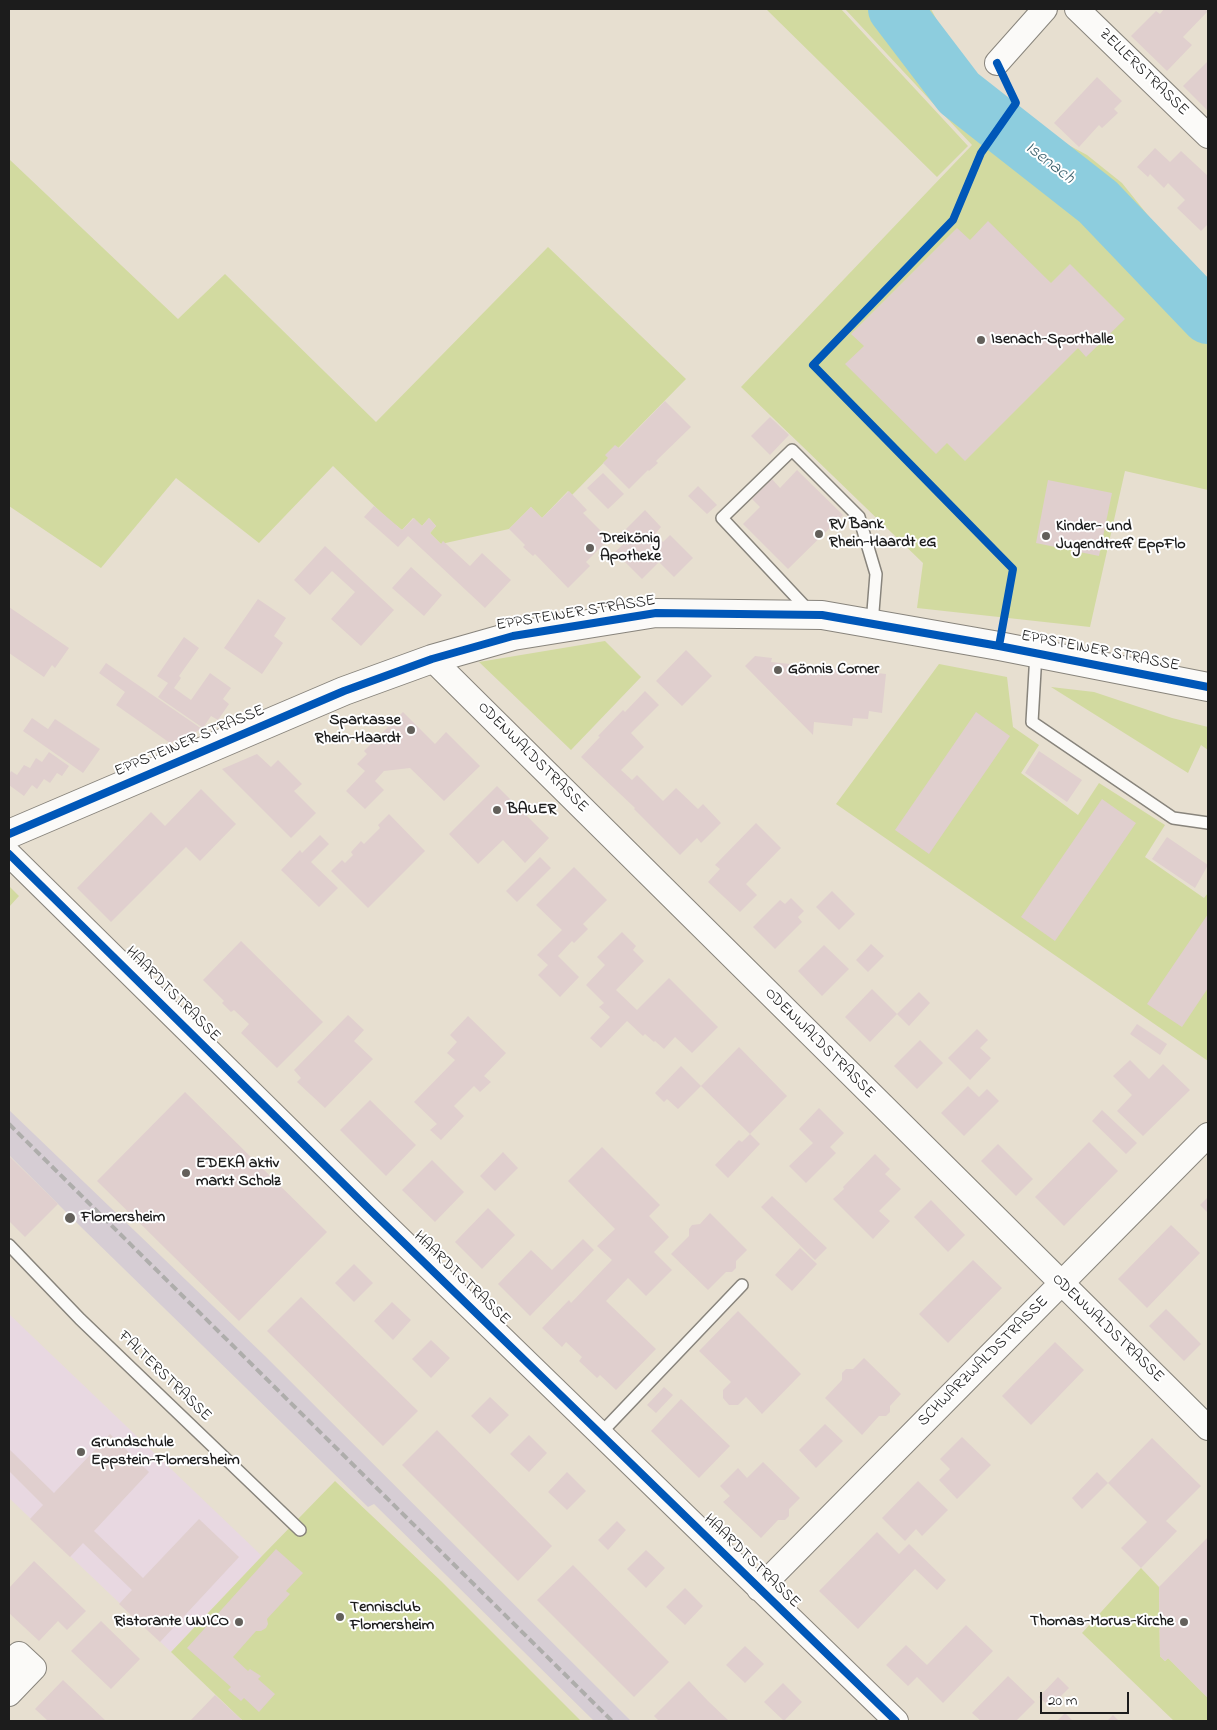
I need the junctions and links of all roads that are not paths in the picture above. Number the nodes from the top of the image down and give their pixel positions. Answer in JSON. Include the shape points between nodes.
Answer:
{"nodes":[{"id":1,"x":1045,"y":9,"type":"edge"},
{"id":2,"x":1078,"y":9,"type":"edge"},
{"id":3,"x":997,"y":63,"type":"dead end"},
{"id":4,"x":1208,"y":136,"type":"edge"},
{"id":5,"x":812,"y":614,"type":"junction"},
{"id":6,"x":872,"y":624,"type":"junction"},
{"id":7,"x":1036,"y":653,"type":"junction"},
{"id":8,"x":432,"y":658,"type":"junction"},
{"id":9,"x":1208,"y":687,"type":"edge"},
{"id":10,"x":1208,"y":823,"type":"edge"},
{"id":11,"x":9,"y":834,"type":"edge"},
{"id":12,"x":9,"y":854,"type":"edge"},
{"id":13,"x":1208,"y":1135,"type":"edge"},
{"id":14,"x":9,"y":1245,"type":"edge"},
{"id":15,"x":1061,"y":1284,"type":"junction"},
{"id":16,"x":742,"y":1285,"type":"dead end"},
{"id":17,"x":1208,"y":1428,"type":"edge"},
{"id":18,"x":600,"y":1434,"type":"junction"},
{"id":19,"x":300,"y":1530,"type":"dead end"},
{"id":20,"x":759,"y":1589,"type":"junction"},
{"id":21,"x":9,"y":1664,"type":"edge"},
{"id":22,"x":9,"y":1694,"type":"edge"},
{"id":23,"x":896,"y":1721,"type":"edge"}],
"edges":[{"from":1,"to":3,"type":"street"},
{"from":2,"to":4,"type":"street","name":"ZELLERSTRASSE"},
{"from":5,"to":6,"type":"main road","name":"EPPSTEINER STRASSE"},
{"from":5,"to":6,"type":"lane","via":[[722,518],[792,450],[860,517],[876,574]]},
{"from":5,"to":8,"type":"main road","name":"EPPSTEINER STRASSE","via":[[656,613],[514,636]]},
{"from":6,"to":7,"type":"main road","name":"EPPSTEINER STRASSE"},
{"from":7,"to":9,"type":"main road","name":"EPPSTEINER STRASSE"},
{"from":7,"to":10,"type":"lane","via":[[1032,722],[1173,818]]},
{"from":8,"to":11,"type":"main road","name":"EPPSTEINER STRASSE","via":[[344,691]]},
{"from":8,"to":15,"type":"street","name":"ODENWALDSTRASSE"},
{"from":12,"to":18,"type":"street","name":"HAARDTSTRASSE"},
{"from":13,"to":15,"type":"street","name":"SCHWARZWALDSTRASSE"},
{"from":14,"to":19,"type":"lane","name":"FALTERSTRASSE","via":[[80,1319]]},
{"from":15,"to":17,"type":"street","name":"ODENWALDSTRASSE"},
{"from":15,"to":20,"type":"street","name":"SCHWARZWALDSTRASSE"},
{"from":16,"to":18,"type":"lane"},
{"from":18,"to":20,"type":"street","name":"HAARDTSTRASSE"},
{"from":20,"to":23,"type":"street","name":"HAARDTSTRASSE"},
{"from":21,"to":22,"type":"street","via":[[19,1654],[34,1668]]}]}
